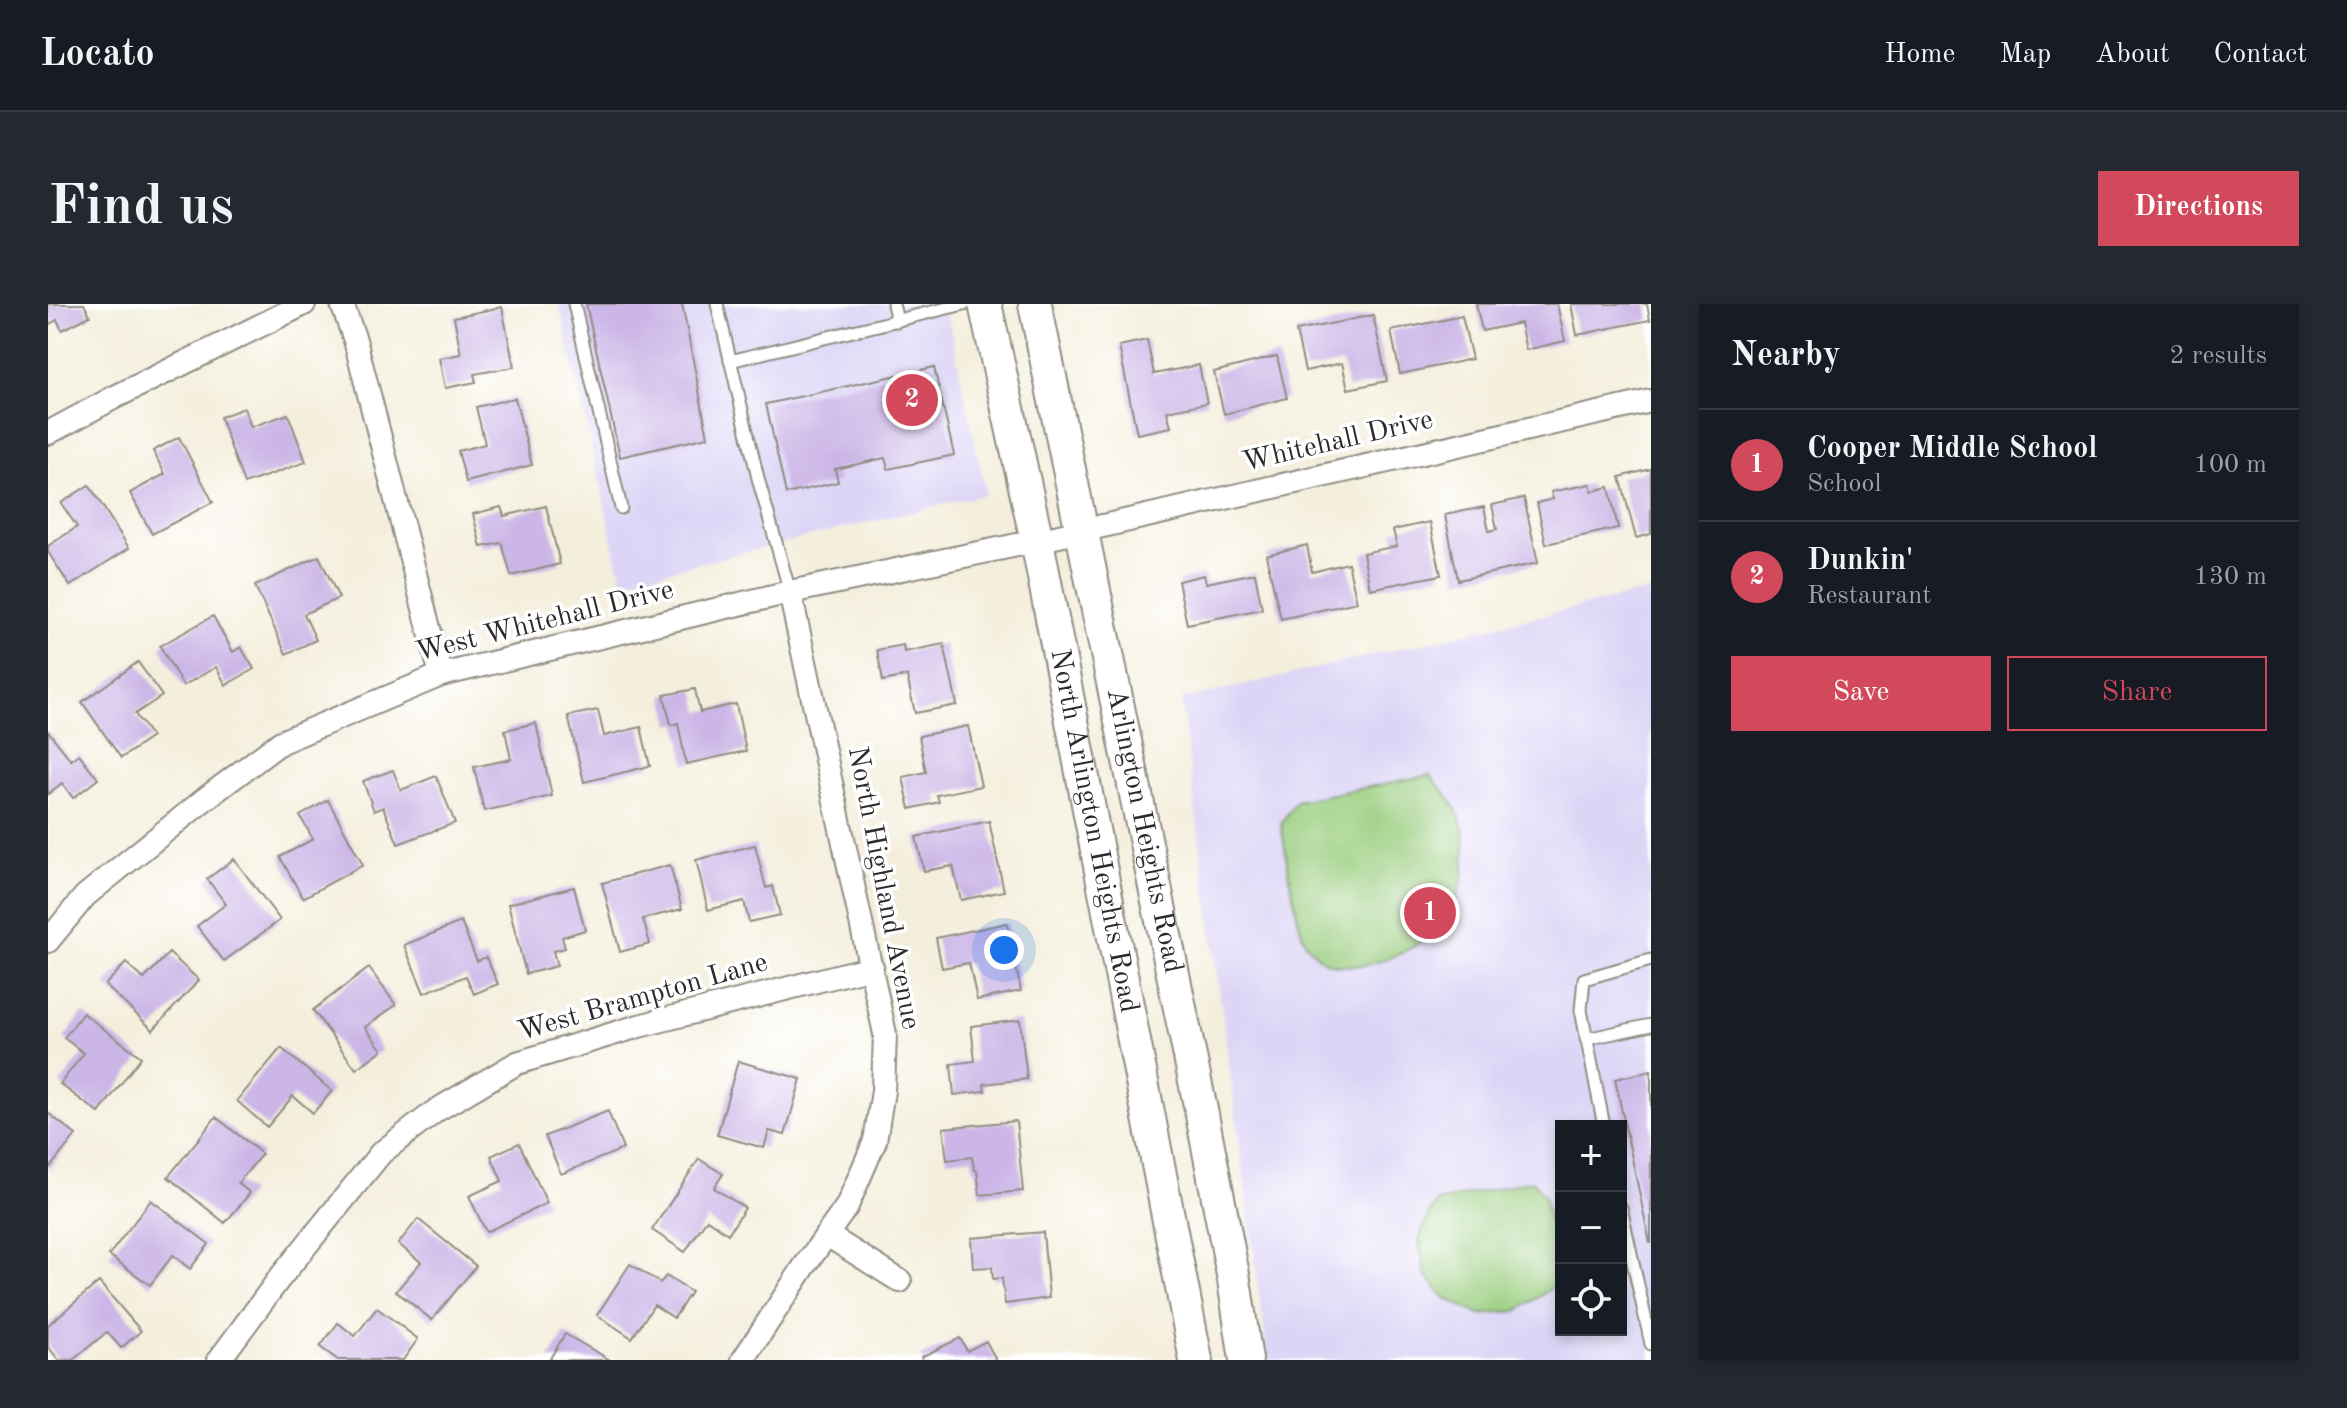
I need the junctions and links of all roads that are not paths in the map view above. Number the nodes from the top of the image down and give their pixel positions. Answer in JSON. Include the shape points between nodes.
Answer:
{"nodes":[{"id":1,"x":304,"y":304,"type":"edge"},
{"id":2,"x":342,"y":304,"type":"edge"},
{"id":3,"x":574,"y":304,"type":"edge"},
{"id":4,"x":717,"y":304,"type":"edge"},
{"id":5,"x":893,"y":304,"type":"edge"},
{"id":6,"x":964,"y":304,"type":"edge"},
{"id":7,"x":985,"y":304,"type":"edge"},
{"id":8,"x":1035,"y":304,"type":"edge"},
{"id":9,"x":897,"y":321,"type":"junction"},
{"id":10,"x":730,"y":361,"type":"junction"},
{"id":11,"x":1651,"y":401,"type":"edge"},
{"id":12,"x":48,"y":433,"type":"edge"},
{"id":13,"x":621,"y":508,"type":"dead end"},
{"id":14,"x":1083,"y":530,"type":"junction"},
{"id":15,"x":1037,"y":541,"type":"junction"},
{"id":16,"x":790,"y":592,"type":"junction"},
{"id":17,"x":441,"y":675,"type":"junction"},
{"id":18,"x":48,"y":941,"type":"edge"},
{"id":19,"x":1651,"y":960,"type":"edge"},
{"id":20,"x":872,"y":967,"type":"junction"},
{"id":21,"x":1651,"y":1025,"type":"edge"},
{"id":22,"x":1586,"y":1039,"type":"junction"},
{"id":23,"x":1603,"y":1120,"type":"edge"},
{"id":24,"x":827,"y":1235,"type":"junction"},
{"id":25,"x":1627,"y":1235,"type":"edge"},
{"id":26,"x":900,"y":1281,"type":"dead end"},
{"id":27,"x":1651,"y":1344,"type":"edge"},
{"id":28,"x":219,"y":1360,"type":"edge"},
{"id":29,"x":743,"y":1360,"type":"edge"},
{"id":30,"x":1196,"y":1360,"type":"edge"},
{"id":31,"x":1246,"y":1360,"type":"edge"}],
"edges":[{"from":1,"to":12,"type":"street"},
{"from":2,"to":17,"type":"street"},
{"from":3,"to":13,"type":"lane"},
{"from":4,"to":10,"type":"lane"},
{"from":5,"to":9,"type":"lane"},
{"from":6,"to":9,"type":"lane"},
{"from":7,"to":15,"type":"main road","name":"North Arlington Heights Road"},
{"from":8,"to":14,"type":"main road","name":"Arlington Heights Road"},
{"from":9,"to":10,"type":"lane"},
{"from":10,"to":16,"type":"lane"},
{"from":11,"to":14,"type":"street","name":"Whitehall Drive"},
{"from":14,"to":15,"type":"street","name":"Whitehall Drive"},
{"from":14,"to":31,"type":"main road","name":"Arlington Heights Road","via":[[1205,1130]]},
{"from":15,"to":16,"type":"street","name":"West Whitehall Drive"},
{"from":15,"to":30,"type":"main road","name":"North Arlington Heights Road"},
{"from":16,"to":17,"type":"street","name":"West Whitehall Drive"},
{"from":16,"to":20,"type":"street","name":"North Highland Avenue"},
{"from":17,"to":18,"type":"street","name":"West Whitehall Drive","via":[[281,742],[85,896]]},
{"from":19,"to":22,"type":"lane","via":[[1584,979],[1581,1010]]},
{"from":20,"to":24,"type":"street","name":"North Highland Avenue","via":[[885,1034],[875,1141],[847,1206]]},
{"from":20,"to":28,"type":"street","name":"West Brampton Lane","via":[[517,1063],[437,1110],[381,1153]]},
{"from":21,"to":22,"type":"lane"},
{"from":22,"to":23,"type":"lane"},
{"from":24,"to":26,"type":"street"},
{"from":24,"to":29,"type":"street","name":"North Highland Avenue"},
{"from":25,"to":27,"type":"lane"}]}
